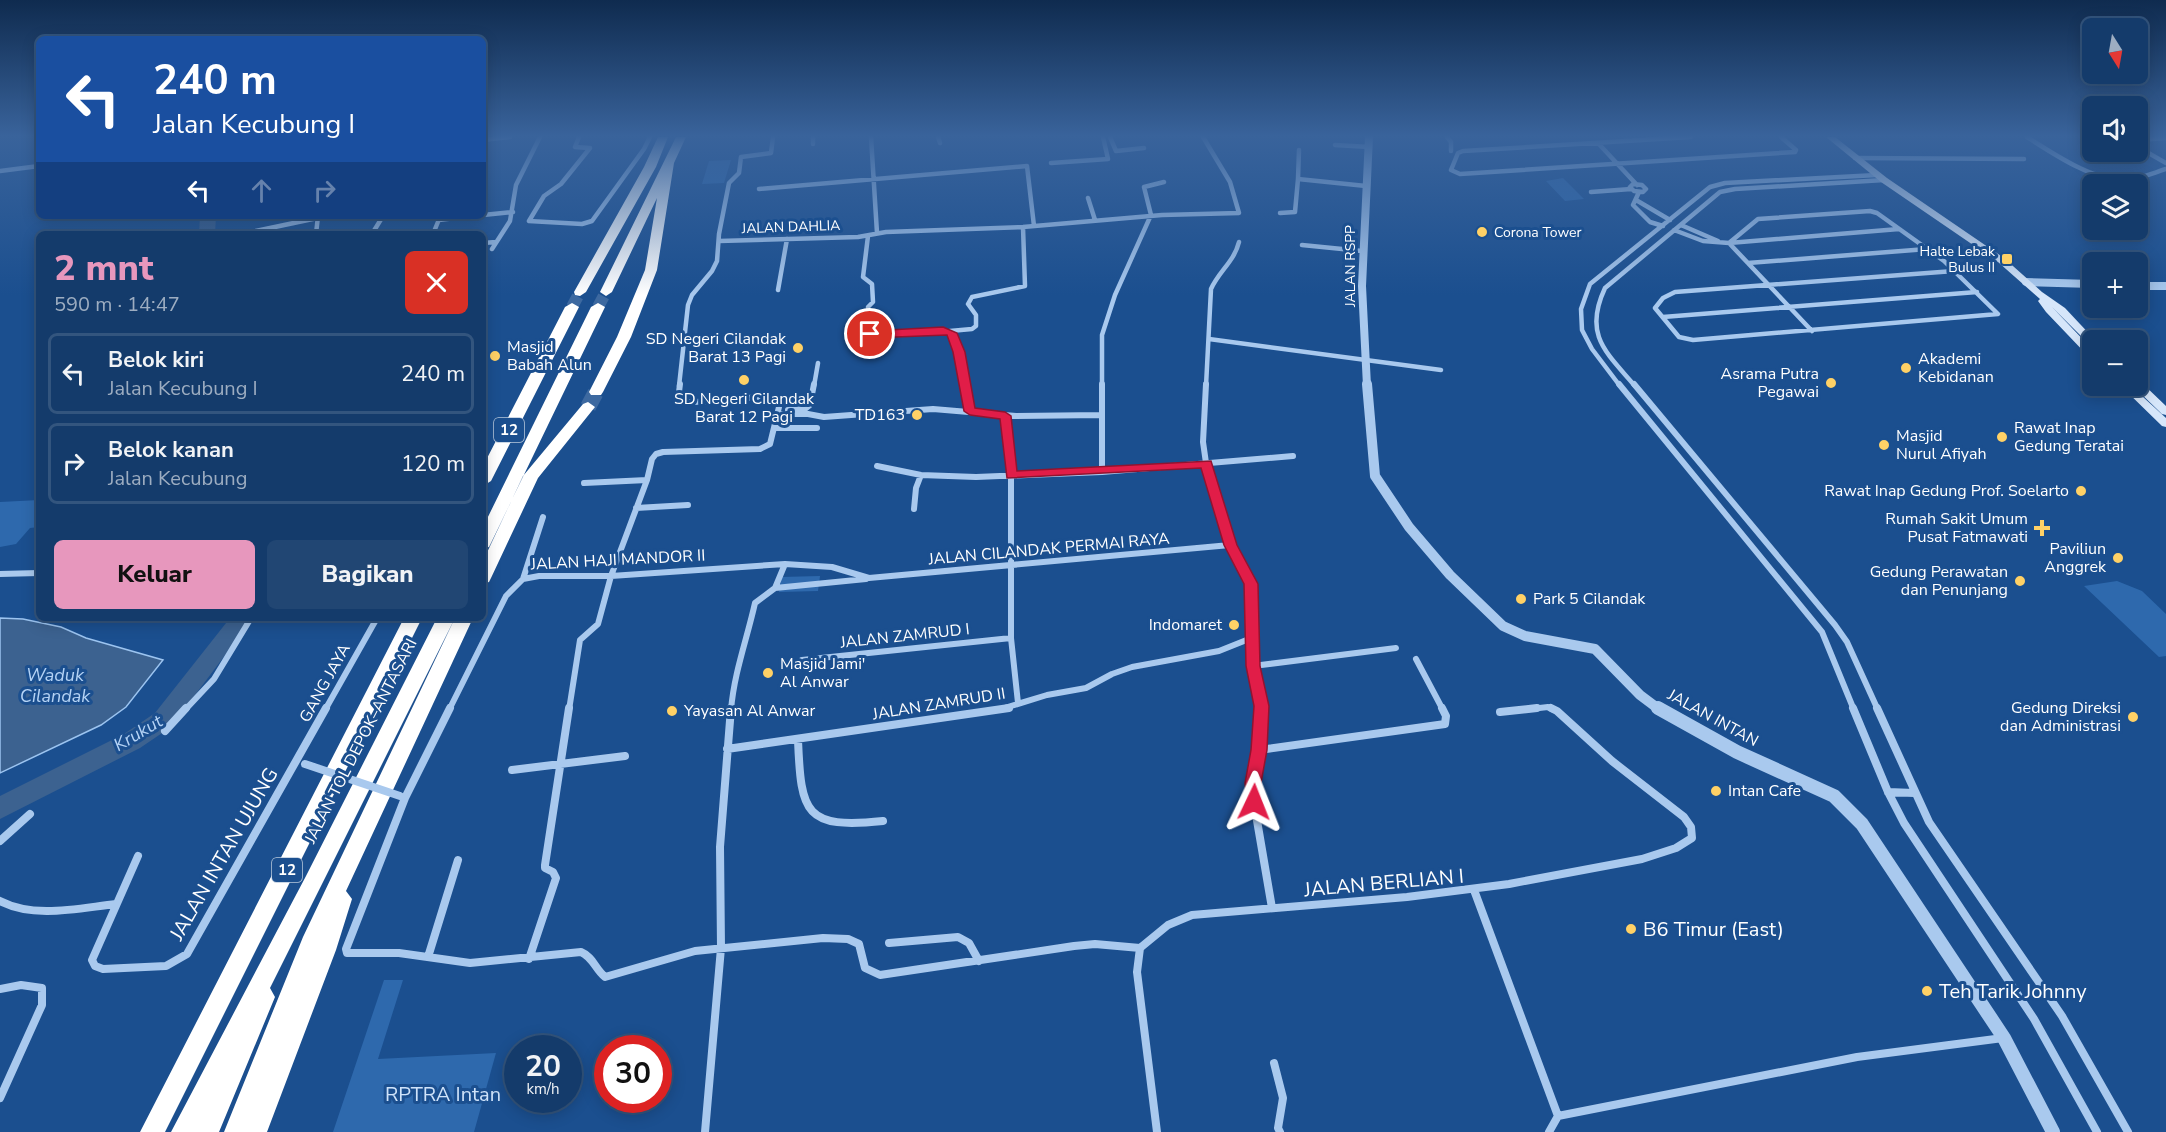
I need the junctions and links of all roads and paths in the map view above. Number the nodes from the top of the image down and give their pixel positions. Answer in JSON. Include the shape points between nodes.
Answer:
{"nodes":[{"id":1,"x":515,"y":190,"type":"edge"},
{"id":2,"x":553,"y":190,"type":"edge"},
{"id":3,"x":615,"y":190,"type":"edge"},
{"id":4,"x":637,"y":190,"type":"edge"},
{"id":5,"x":656,"y":190,"type":"edge"},
{"id":6,"x":664,"y":190,"type":"edge"},
{"id":7,"x":728,"y":190,"type":"edge"},
{"id":8,"x":875,"y":190,"type":"edge"},
{"id":9,"x":1030,"y":190,"type":"edge"},
{"id":10,"x":1144,"y":190,"type":"edge"},
{"id":11,"x":1234,"y":190,"type":"edge"},
{"id":12,"x":1297,"y":190,"type":"edge"},
{"id":13,"x":1366,"y":190,"type":"edge"},
{"id":14,"x":1619,"y":190,"type":"edge"},
{"id":15,"x":1632,"y":190,"type":"edge"},
{"id":16,"x":1644,"y":190,"type":"edge"},
{"id":17,"x":1705,"y":190,"type":"edge"},
{"id":18,"x":1731,"y":190,"type":"edge"},
{"id":19,"x":1900,"y":190,"type":"edge"},
{"id":20,"x":1591,"y":192,"type":"dead end"},
{"id":21,"x":1638,"y":192,"type":"junction"},
{"id":22,"x":1088,"y":198,"type":"dead end"},
{"id":23,"x":1636,"y":200,"type":"junction"},
{"id":24,"x":513,"y":212,"type":"junction"},
{"id":25,"x":1280,"y":213,"type":"dead end"},
{"id":26,"x":486,"y":215,"type":"edge"},
{"id":27,"x":1151,"y":216,"type":"junction"},
{"id":28,"x":309,"y":219,"type":"edge"},
{"id":29,"x":1095,"y":220,"type":"junction"},
{"id":30,"x":1670,"y":220,"type":"junction"},
{"id":31,"x":1681,"y":225,"type":"junction"},
{"id":32,"x":1034,"y":226,"type":"junction"},
{"id":33,"x":1663,"y":226,"type":"junction"},
{"id":34,"x":1023,"y":227,"type":"junction"},
{"id":35,"x":1899,"y":229,"type":"junction"},
{"id":36,"x":1674,"y":230,"type":"junction"},
{"id":37,"x":255,"y":231,"type":"edge"},
{"id":38,"x":877,"y":233,"type":"junction"},
{"id":39,"x":868,"y":236,"type":"junction"},
{"id":40,"x":786,"y":239,"type":"junction"},
{"id":41,"x":718,"y":241,"type":"junction"},
{"id":42,"x":496,"y":242,"type":"junction"},
{"id":43,"x":1239,"y":242,"type":"dead end"},
{"id":44,"x":486,"y":243,"type":"edge"},
{"id":45,"x":1721,"y":243,"type":"junction"},
{"id":46,"x":1729,"y":243,"type":"junction"},
{"id":47,"x":1302,"y":245,"type":"dead end"},
{"id":48,"x":492,"y":249,"type":"dead end"},
{"id":49,"x":1927,"y":249,"type":"junction"},
{"id":50,"x":1362,"y":250,"type":"junction"},
{"id":51,"x":1748,"y":263,"type":"junction"},
{"id":52,"x":1954,"y":271,"type":"junction"},
{"id":53,"x":2026,"y":282,"type":"junction"},
{"id":54,"x":2082,"y":284,"type":"edge"},
{"id":55,"x":1768,"y":285,"type":"junction"},
{"id":56,"x":2148,"y":286,"type":"edge"},
{"id":57,"x":2166,"y":286,"type":"edge"},
{"id":58,"x":778,"y":290,"type":"dead end"},
{"id":59,"x":580,"y":292,"type":"tunnel mouth"},
{"id":60,"x":606,"y":292,"type":"tunnel mouth"},
{"id":61,"x":1977,"y":292,"type":"junction"},
{"id":62,"x":2039,"y":294,"type":"junction"},
{"id":63,"x":572,"y":307,"type":"tunnel mouth"},
{"id":64,"x":598,"y":307,"type":"tunnel mouth"},
{"id":65,"x":1790,"y":307,"type":"junction"},
{"id":66,"x":1663,"y":317,"type":"junction"},
{"id":67,"x":950,"y":331,"type":"junction"},
{"id":68,"x":1812,"y":331,"type":"junction"},
{"id":69,"x":2082,"y":335,"type":"edge"},
{"id":70,"x":1209,"y":339,"type":"junction"},
{"id":71,"x":2082,"y":341,"type":"edge"},
{"id":72,"x":1367,"y":360,"type":"junction"},
{"id":73,"x":818,"y":363,"type":"dead end"},
{"id":74,"x":1620,"y":368,"type":"junction"},
{"id":75,"x":1441,"y":370,"type":"dead end"},
{"id":76,"x":1607,"y":370,"type":"junction"},
{"id":77,"x":596,"y":392,"type":"tunnel mouth"},
{"id":78,"x":2148,"y":395,"type":"edge"},
{"id":79,"x":2137,"y":396,"type":"edge"},
{"id":80,"x":588,"y":407,"type":"tunnel mouth"},
{"id":81,"x":970,"y":411,"type":"junction"},
{"id":82,"x":778,"y":412,"type":"junction"},
{"id":83,"x":2166,"y":412,"type":"edge"},
{"id":84,"x":1102,"y":415,"type":"junction"},
{"id":85,"x":1005,"y":416,"type":"junction"},
{"id":86,"x":2166,"y":424,"type":"edge"},
{"id":87,"x":774,"y":428,"type":"junction"},
{"id":88,"x":816,"y":428,"type":"dead end"},
{"id":89,"x":1293,"y":456,"type":"dead end"},
{"id":90,"x":1206,"y":464,"type":"junction"},
{"id":91,"x":877,"y":466,"type":"dead end"},
{"id":92,"x":1102,"y":472,"type":"junction"},
{"id":93,"x":486,"y":475,"type":"edge"},
{"id":94,"x":921,"y":475,"type":"junction"},
{"id":95,"x":1011,"y":475,"type":"junction"},
{"id":96,"x":647,"y":480,"type":"junction"},
{"id":97,"x":584,"y":483,"type":"dead end"},
{"id":98,"x":688,"y":505,"type":"dead end"},
{"id":99,"x":636,"y":508,"type":"junction"},
{"id":100,"x":915,"y":509,"type":"dead end"},
{"id":101,"x":543,"y":517,"type":"dead end"},
{"id":102,"x":486,"y":537,"type":"edge"},
{"id":103,"x":1230,"y":545,"type":"junction"},
{"id":104,"x":785,"y":564,"type":"junction"},
{"id":105,"x":1010,"y":565,"type":"junction"},
{"id":106,"x":486,"y":572,"type":"edge"},
{"id":107,"x":36,"y":573,"type":"edge"},
{"id":108,"x":0,"y":574,"type":"edge"},
{"id":109,"x":611,"y":576,"type":"junction"},
{"id":110,"x":869,"y":578,"type":"junction"},
{"id":111,"x":523,"y":579,"type":"junction"},
{"id":112,"x":775,"y":588,"type":"junction"},
{"id":113,"x":249,"y":621,"type":"edge"},
{"id":114,"x":375,"y":621,"type":"edge"},
{"id":115,"x":411,"y":621,"type":"edge"},
{"id":116,"x":444,"y":621,"type":"edge"},
{"id":117,"x":463,"y":621,"type":"edge"},
{"id":118,"x":1254,"y":637,"type":"junction"},
{"id":119,"x":1011,"y":638,"type":"junction"},
{"id":120,"x":1395,"y":648,"type":"dead end"},
{"id":121,"x":1416,"y":658,"type":"dead end"},
{"id":122,"x":802,"y":660,"type":"dead end"},
{"id":123,"x":1253,"y":666,"type":"junction"},
{"id":124,"x":1018,"y":703,"type":"junction"},
{"id":125,"x":1500,"y":712,"type":"dead end"},
{"id":126,"x":165,"y":731,"type":"dead end"},
{"id":127,"x":798,"y":740,"type":"junction"},
{"id":128,"x":727,"y":749,"type":"junction"},
{"id":129,"x":1259,"y":750,"type":"junction"},
{"id":130,"x":625,"y":756,"type":"dead end"},
{"id":131,"x":301,"y":762,"type":"junction"},
{"id":132,"x":560,"y":765,"type":"junction"},
{"id":133,"x":512,"y":770,"type":"dead end"},
{"id":134,"x":1888,"y":792,"type":"junction"},
{"id":135,"x":1914,"y":793,"type":"junction"},
{"id":136,"x":402,"y":797,"type":"junction"},
{"id":137,"x":30,"y":814,"type":"dead end"},
{"id":138,"x":368,"y":818,"type":"junction"},
{"id":139,"x":883,"y":821,"type":"dead end"},
{"id":140,"x":0,"y":841,"type":"edge"},
{"id":141,"x":138,"y":856,"type":"dead end"},
{"id":142,"x":458,"y":860,"type":"dead end"},
{"id":143,"x":313,"y":883,"type":"junction"},
{"id":144,"x":1474,"y":890,"type":"junction"},
{"id":145,"x":0,"y":901,"type":"edge"},
{"id":146,"x":116,"y":904,"type":"junction"},
{"id":147,"x":1272,"y":908,"type":"junction"},
{"id":148,"x":889,"y":943,"type":"dead end"},
{"id":149,"x":721,"y":948,"type":"junction"},
{"id":150,"x":1140,"y":948,"type":"junction"},
{"id":151,"x":428,"y":957,"type":"junction"},
{"id":152,"x":530,"y":959,"type":"junction"},
{"id":153,"x":979,"y":961,"type":"junction"},
{"id":154,"x":0,"y":989,"type":"edge"},
{"id":155,"x":2004,"y":1038,"type":"junction"},
{"id":156,"x":1274,"y":1063,"type":"dead end"},
{"id":157,"x":0,"y":1098,"type":"edge"},
{"id":158,"x":1558,"y":1116,"type":"junction"},
{"id":159,"x":149,"y":1128,"type":"edge"},
{"id":160,"x":183,"y":1132,"type":"edge"},
{"id":161,"x":207,"y":1132,"type":"edge"},
{"id":162,"x":236,"y":1132,"type":"edge"},
{"id":163,"x":255,"y":1132,"type":"edge"},
{"id":164,"x":705,"y":1132,"type":"edge"},
{"id":165,"x":1157,"y":1132,"type":"edge"},
{"id":166,"x":1280,"y":1132,"type":"edge"},
{"id":167,"x":1549,"y":1132,"type":"edge"},
{"id":168,"x":2053,"y":1132,"type":"edge"},
{"id":169,"x":2097,"y":1132,"type":"edge"},
{"id":170,"x":2128,"y":1132,"type":"edge"}],
"edges":[{"from":1,"to":24,"type":"street"},
{"from":2,"to":3,"type":"street","via":[[544,196],[530,221],[592,221]]},
{"from":4,"to":59,"type":"highway"},
{"from":5,"to":60,"type":"highway"},
{"from":6,"to":77,"type":"highway","via":[[651,270]]},
{"from":7,"to":41,"type":"street"},
{"from":8,"to":38,"type":"street"},
{"from":9,"to":32,"type":"street"},
{"from":10,"to":27,"type":"street"},
{"from":11,"to":27,"type":"street","name":"JALAN DAHLIA","via":[[1239,213]]},
{"from":12,"to":25,"type":"street","via":[[1295,212]]},
{"from":13,"to":50,"type":"street","name":"JALAN RSPP"},
{"from":14,"to":20,"type":"street"},
{"from":15,"to":21,"type":"street"},
{"from":16,"to":21,"type":"street"},
{"from":17,"to":30,"type":"street"},
{"from":18,"to":31,"type":"street","via":[[1720,192]]},
{"from":19,"to":53,"type":"main road","via":[[2001,260]]},
{"from":21,"to":23,"type":"street"},
{"from":22,"to":29,"type":"street"},
{"from":23,"to":30,"type":"street"},
{"from":23,"to":33,"type":"street","via":[[1633,205],[1650,222]]},
{"from":24,"to":26,"type":"street"},
{"from":24,"to":42,"type":"street"},
{"from":27,"to":29,"type":"street","name":"JALAN DAHLIA"},
{"from":27,"to":84,"type":"street","via":[[1105,321]]},
{"from":28,"to":37,"type":"street"},
{"from":29,"to":32,"type":"street","name":"JALAN DAHLIA"},
{"from":30,"to":33,"type":"street"},
{"from":31,"to":36,"type":"street"},
{"from":31,"to":45,"type":"street"},
{"from":32,"to":34,"type":"street","name":"JALAN DAHLIA"},
{"from":33,"to":76,"type":"street","via":[[1590,284],[1581,302],[1581,325],[1587,341]]},
{"from":34,"to":38,"type":"street","name":"JALAN DAHLIA"},
{"from":34,"to":67,"type":"street","via":[[1025,286],[972,297],[968,304],[976,315],[976,326]]},
{"from":35,"to":46,"type":"street"},
{"from":35,"to":46,"type":"street","via":[[1870,211],[1753,221]]},
{"from":35,"to":49,"type":"street"},
{"from":36,"to":45,"type":"street","via":[[1702,241]]},
{"from":36,"to":74,"type":"street","via":[[1605,288],[1596,305],[1595,328],[1601,345]]},
{"from":38,"to":39,"type":"street","name":"JALAN DAHLIA"},
{"from":39,"to":40,"type":"street","name":"JALAN DAHLIA"},
{"from":39,"to":67,"type":"street","via":[[863,277],[871,282],[870,334]]},
{"from":40,"to":41,"type":"street","name":"JALAN DAHLIA"},
{"from":40,"to":58,"type":"street"},
{"from":41,"to":82,"type":"street","name":"JALAN DAHLIA","via":[[715,266],[688,305],[678,400],[681,403],[769,398],[777,401]]},
{"from":42,"to":44,"type":"street"},
{"from":42,"to":48,"type":"street"},
{"from":43,"to":70,"type":"street","via":[[1234,261],[1211,289]]},
{"from":45,"to":46,"type":"street"},
{"from":46,"to":51,"type":"street"},
{"from":47,"to":50,"type":"street"},
{"from":49,"to":51,"type":"street"},
{"from":49,"to":52,"type":"street"},
{"from":50,"to":72,"type":"street","name":"JALAN RSPP"},
{"from":51,"to":55,"type":"street"},
{"from":52,"to":55,"type":"street"},
{"from":52,"to":61,"type":"street"},
{"from":53,"to":54,"type":"street"},
{"from":53,"to":62,"type":"main road"},
{"from":55,"to":65,"type":"street"},
{"from":55,"to":66,"type":"street","via":[[1667,294],[1655,309]]},
{"from":56,"to":57,"type":"street"},
{"from":61,"to":65,"type":"street"},
{"from":61,"to":68,"type":"street","via":[[1997,315]]},
{"from":62,"to":69,"type":"main road","via":[[2062,310]]},
{"from":62,"to":71,"type":"main road","via":[[2049,310]]},
{"from":63,"to":93,"type":"highway","number":"12"},
{"from":64,"to":102,"type":"highway","number":"12"},
{"from":65,"to":66,"type":"street"},
{"from":65,"to":68,"type":"street"},
{"from":66,"to":68,"type":"street","via":[[1685,339]]},
{"from":67,"to":81,"type":"street","via":[[959,352]]},
{"from":70,"to":72,"type":"street"},
{"from":70,"to":90,"type":"street","via":[[1204,419]]},
{"from":72,"to":75,"type":"street"},
{"from":72,"to":155,"type":"street","name":"JALAN INTAN","via":[[1375,476],[1409,527],[1450,575],[1503,626],[1525,636],[1595,649],[1667,715],[1834,796],[1862,824]]},
{"from":73,"to":82,"type":"street","via":[[808,407]]},
{"from":74,"to":76,"type":"street"},
{"from":74,"to":135,"type":"street","via":[[1847,642]]},
{"from":76,"to":134,"type":"street","via":[[1822,632]]},
{"from":78,"to":83,"type":"main road"},
{"from":79,"to":86,"type":"main road"},
{"from":80,"to":106,"type":"highway","via":[[531,476]]},
{"from":81,"to":82,"type":"street","via":[[933,409],[824,417]]},
{"from":81,"to":85,"type":"street"},
{"from":82,"to":87,"type":"street"},
{"from":84,"to":85,"type":"street"},
{"from":84,"to":92,"type":"street"},
{"from":85,"to":95,"type":"street"},
{"from":87,"to":88,"type":"street"},
{"from":87,"to":96,"type":"street","via":[[770,444],[763,448],[663,452],[652,459]]},
{"from":89,"to":90,"type":"street"},
{"from":90,"to":92,"type":"street"},
{"from":90,"to":103,"type":"street"},
{"from":91,"to":94,"type":"street"},
{"from":92,"to":95,"type":"street"},
{"from":94,"to":95,"type":"street"},
{"from":94,"to":100,"type":"street"},
{"from":95,"to":105,"type":"street"},
{"from":96,"to":97,"type":"street"},
{"from":96,"to":99,"type":"street"},
{"from":98,"to":99,"type":"street"},
{"from":99,"to":109,"type":"street"},
{"from":101,"to":111,"type":"street"},
{"from":103,"to":105,"type":"street","name":"JALAN CILANDAK PERMAI RAYA"},
{"from":103,"to":118,"type":"street","via":[[1251,584]]},
{"from":104,"to":109,"type":"street","name":"JALAN HAJI MANDOR II"},
{"from":104,"to":110,"type":"street","name":"JALAN CILANDAK PERMAI RAYA","via":[[832,567]]},
{"from":104,"to":112,"type":"street"},
{"from":105,"to":110,"type":"street","name":"JALAN CILANDAK PERMAI RAYA"},
{"from":105,"to":119,"type":"street"},
{"from":107,"to":108,"type":"street"},
{"from":109,"to":111,"type":"street","name":"JALAN HAJI MANDOR II"},
{"from":109,"to":132,"type":"street","via":[[598,624],[580,640]]},
{"from":110,"to":112,"type":"street","name":"JALAN CILANDAK PERMAI RAYA"},
{"from":111,"to":136,"type":"street","name":"JALAN HAJI MANDOR II","via":[[506,596]]},
{"from":112,"to":128,"type":"street","via":[[755,603],[736,669]]},
{"from":113,"to":126,"type":"street","via":[[214,678]]},
{"from":114,"to":131,"type":"street","name":"GANG JAYA"},
{"from":115,"to":159,"type":"highway","name":"JALAN TOL DEPOK–ANTASARI","number":"12"},
{"from":116,"to":143,"type":"highway","name":"JALAN TOL DEPOK–ANTASARI","number":"12"},
{"from":117,"to":138,"type":"highway"},
{"from":118,"to":123,"type":"street"},
{"from":118,"to":124,"type":"street","name":"JALAN ZAMRUD II","via":[[1219,651],[1132,667],[1086,688]]},
{"from":119,"to":122,"type":"street","name":"JALAN ZAMRUD I"},
{"from":119,"to":124,"type":"street"},
{"from":120,"to":123,"type":"street"},
{"from":121,"to":129,"type":"street","via":[[1446,716],[1445,724]]},
{"from":123,"to":129,"type":"street","via":[[1262,706]]},
{"from":124,"to":127,"type":"street","name":"JALAN ZAMRUD II","via":[[1010,708]]},
{"from":125,"to":144,"type":"street","via":[[1548,707],[1557,711],[1684,817],[1693,834],[1689,841],[1637,860]]},
{"from":127,"to":128,"type":"street","name":"JALAN ZAMRUD II"},
{"from":127,"to":139,"type":"street","via":[[800,789],[813,816],[847,826]]},
{"from":128,"to":149,"type":"street","via":[[720,847]]},
{"from":129,"to":147,"type":"street","via":[[1254,802]]},
{"from":130,"to":132,"type":"street"},
{"from":131,"to":136,"type":"street","bridge":true},
{"from":131,"to":146,"type":"street","name":"JALAN INTAN UJUNG","via":[[181,959],[165,966],[95,966],[92,960]]},
{"from":132,"to":133,"type":"street"},
{"from":132,"to":152,"type":"street","via":[[545,865],[556,878]]},
{"from":134,"to":135,"type":"street"},
{"from":134,"to":169,"type":"street","via":[[1904,823],[2034,1019]]},
{"from":135,"to":170,"type":"street","via":[[1929,822],[2062,1016]]},
{"from":136,"to":151,"type":"street","via":[[346,949],[350,954]]},
{"from":137,"to":140,"type":"street"},
{"from":138,"to":162,"type":"highway","via":[[311,944]]},
{"from":138,"to":163,"type":"highway","via":[[325,950]]},
{"from":141,"to":146,"type":"street","name":"JALAN INTAN UJUNG"},
{"from":142,"to":151,"type":"street"},
{"from":143,"to":160,"type":"highway"},
{"from":143,"to":161,"type":"highway"},
{"from":144,"to":147,"type":"street","name":"JALAN BERLIAN I"},
{"from":144,"to":158,"type":"street","name":"JALAN BERLIAN I"},
{"from":145,"to":146,"type":"street","via":[[7,906],[35,910]]},
{"from":147,"to":150,"type":"street","name":"JALAN BERLIAN I","via":[[1184,916],[1170,922]]},
{"from":148,"to":153,"type":"street","via":[[958,937],[971,944]]},
{"from":149,"to":152,"type":"street","via":[[695,951],[605,977],[589,955],[581,952]]},
{"from":149,"to":153,"type":"street","via":[[848,939],[861,947],[864,969],[880,975]]},
{"from":149,"to":164,"type":"street"},
{"from":150,"to":153,"type":"street","via":[[1095,944]]},
{"from":150,"to":165,"type":"street","via":[[1137,972]]},
{"from":151,"to":152,"type":"street","via":[[470,963]]},
{"from":154,"to":157,"type":"street","via":[[21,985],[42,988],[42,1005]]},
{"from":155,"to":158,"type":"street","via":[[1857,1057]]},
{"from":155,"to":168,"type":"street","name":"JALAN INTAN"},
{"from":156,"to":166,"type":"street","via":[[1283,1098]]},
{"from":158,"to":167,"type":"street"}]}
